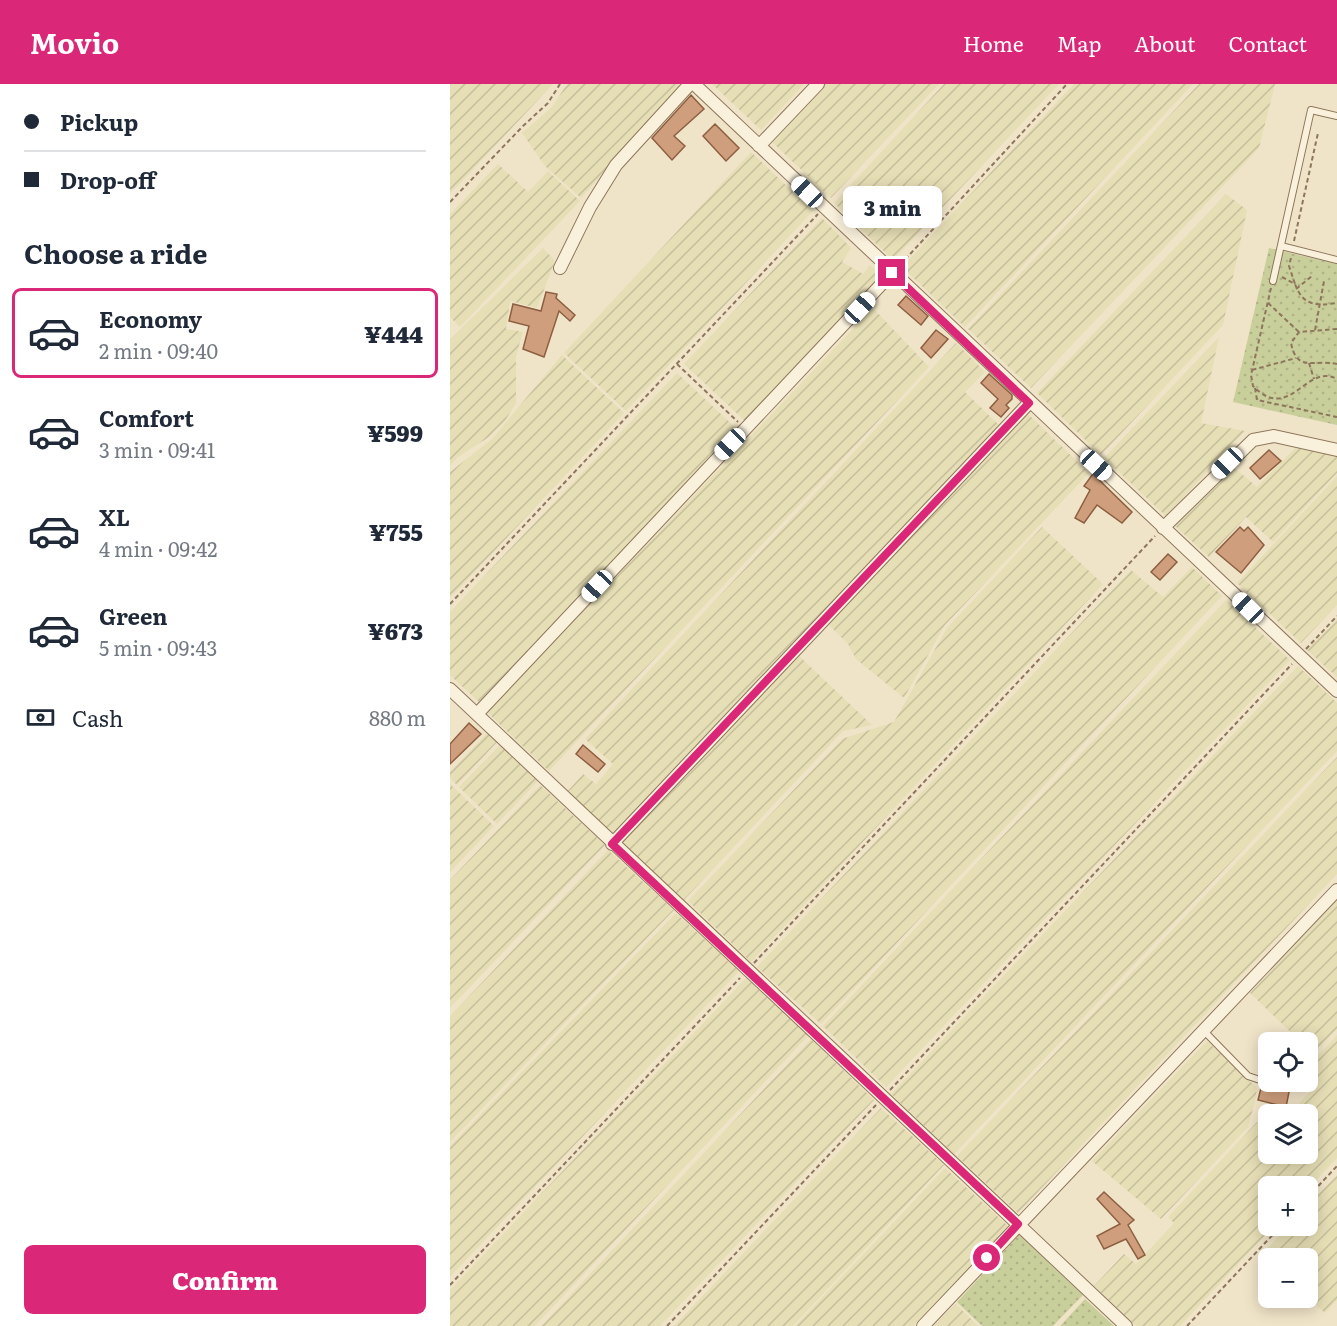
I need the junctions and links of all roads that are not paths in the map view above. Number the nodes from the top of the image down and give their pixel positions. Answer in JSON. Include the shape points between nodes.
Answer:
{"nodes":[{"id":1,"x":692,"y":84,"type":"edge"},
{"id":2,"x":818,"y":84,"type":"edge"},
{"id":3,"x":1337,"y":116,"type":"edge"},
{"id":4,"x":759,"y":147,"type":"junction"},
{"id":5,"x":1281,"y":246,"type":"junction"},
{"id":6,"x":1337,"y":260,"type":"edge"},
{"id":7,"x":560,"y":268,"type":"dead end"},
{"id":8,"x":892,"y":273,"type":"junction"},
{"id":9,"x":1273,"y":281,"type":"road end"},
{"id":10,"x":1029,"y":403,"type":"junction"},
{"id":11,"x":1337,"y":450,"type":"edge"},
{"id":12,"x":1163,"y":528,"type":"junction"},
{"id":13,"x":450,"y":689,"type":"edge"},
{"id":14,"x":1337,"y":691,"type":"edge"},
{"id":15,"x":477,"y":714,"type":"junction"},
{"id":16,"x":612,"y":844,"type":"junction"},
{"id":17,"x":1337,"y":890,"type":"edge"},
{"id":18,"x":1204,"y":1031,"type":"junction"},
{"id":19,"x":1258,"y":1080,"type":"edge"},
{"id":20,"x":1018,"y":1224,"type":"junction"},
{"id":21,"x":923,"y":1326,"type":"edge"},
{"id":22,"x":1126,"y":1326,"type":"edge"}],
"edges":[{"from":1,"to":4,"type":"street"},
{"from":1,"to":7,"type":"street","via":[[616,165]]},
{"from":2,"to":4,"type":"street"},
{"from":3,"to":5,"type":"lane","via":[[1311,110]]},
{"from":4,"to":8,"type":"street"},
{"from":5,"to":6,"type":"lane"},
{"from":5,"to":9,"type":"lane"},
{"from":8,"to":10,"type":"street"},
{"from":8,"to":15,"type":"street"},
{"from":10,"to":12,"type":"street"},
{"from":10,"to":16,"type":"street"},
{"from":11,"to":12,"type":"street","via":[[1274,436],[1253,440]]},
{"from":12,"to":14,"type":"street"},
{"from":13,"to":15,"type":"street"},
{"from":15,"to":16,"type":"street"},
{"from":16,"to":20,"type":"street"},
{"from":17,"to":18,"type":"street"},
{"from":18,"to":19,"type":"lane","via":[[1248,1076]]},
{"from":18,"to":20,"type":"street"},
{"from":20,"to":21,"type":"street"},
{"from":20,"to":22,"type":"street"}]}
